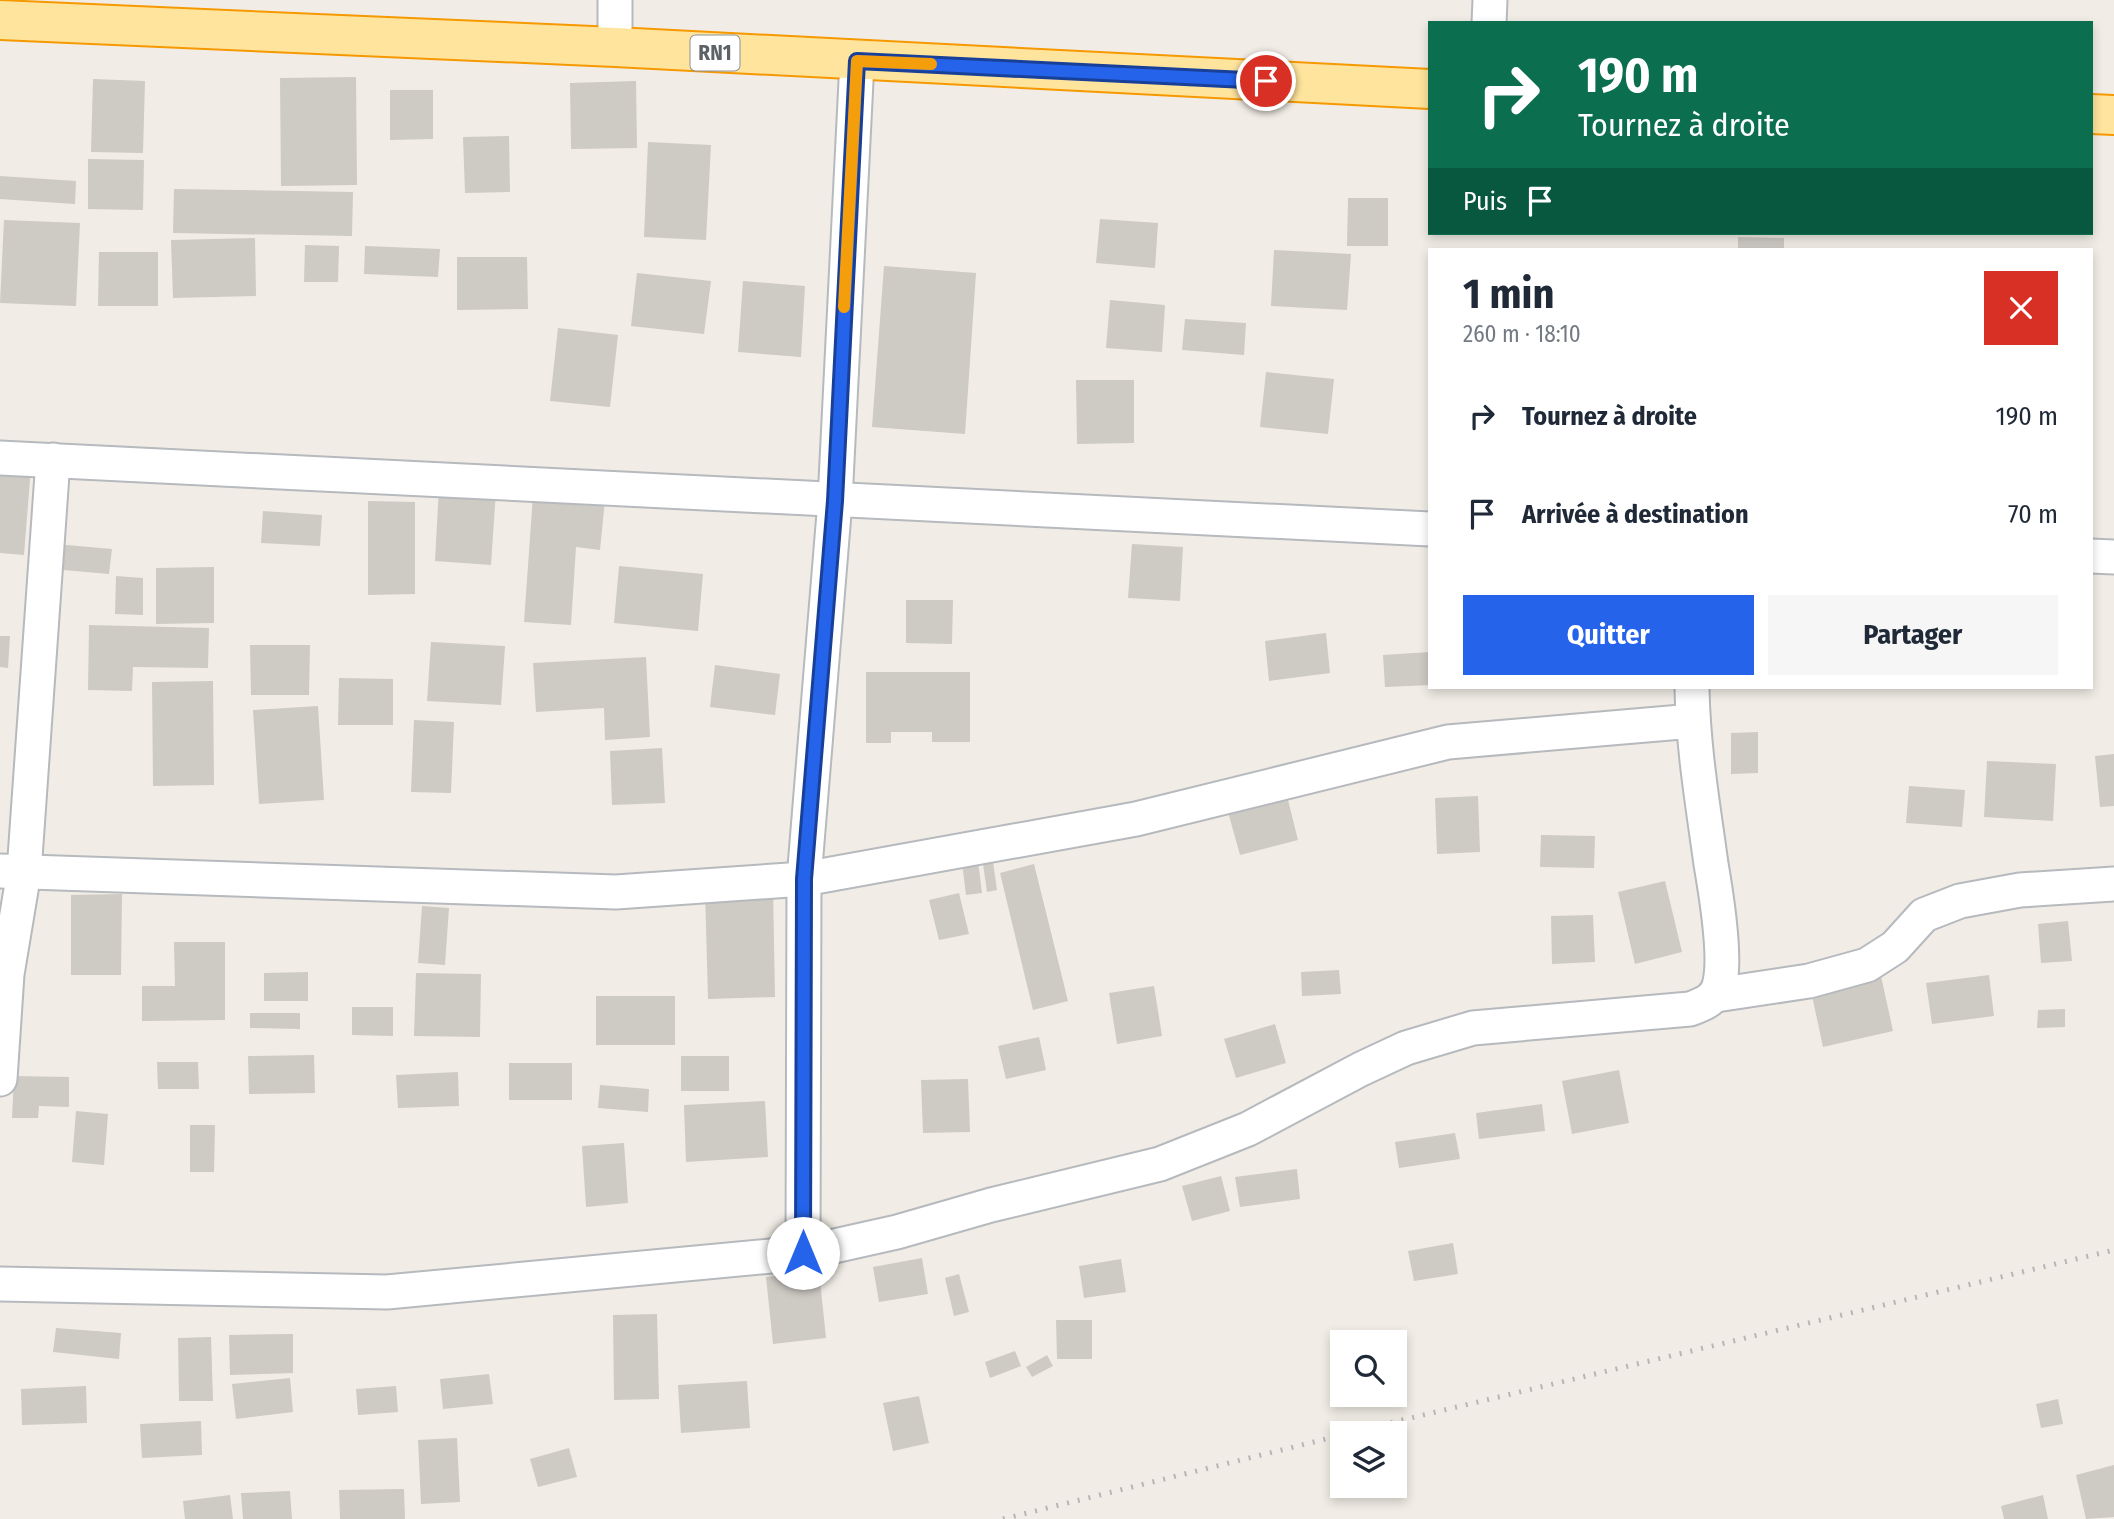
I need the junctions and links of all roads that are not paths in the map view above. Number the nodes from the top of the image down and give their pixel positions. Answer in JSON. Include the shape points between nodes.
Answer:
{"nodes":[{"id":1,"x":615,"y":0,"type":"edge"},
{"id":2,"x":1490,"y":0,"type":"edge"},
{"id":3,"x":0,"y":20,"type":"edge"},
{"id":4,"x":1489,"y":21,"type":"edge"},
{"id":5,"x":615,"y":47,"type":"junction"},
{"id":6,"x":857,"y":61,"type":"junction"},
{"id":7,"x":1428,"y":89,"type":"edge"},
{"id":8,"x":2093,"y":114,"type":"edge"},
{"id":9,"x":2114,"y":115,"type":"edge"},
{"id":10,"x":0,"y":458,"type":"edge"},
{"id":11,"x":53,"y":460,"type":"junction"},
{"id":12,"x":835,"y":501,"type":"junction"},
{"id":13,"x":1428,"y":528,"type":"edge"},
{"id":14,"x":2093,"y":556,"type":"edge"},
{"id":15,"x":2114,"y":557,"type":"edge"},
{"id":16,"x":1692,"y":689,"type":"edge"},
{"id":17,"x":1693,"y":721,"type":"junction"},
{"id":18,"x":12,"y":872,"type":"edge"},
{"id":19,"x":804,"y":879,"type":"junction"},
{"id":20,"x":2114,"y":884,"type":"edge"},
{"id":21,"x":1716,"y":995,"type":"junction"},
{"id":22,"x":0,"y":1079,"type":"edge"},
{"id":23,"x":803,"y":1253,"type":"junction"},
{"id":24,"x":0,"y":1284,"type":"edge"}],
"edges":[{"from":1,"to":5,"type":"street"},
{"from":2,"to":4,"type":"street"},
{"from":3,"to":5,"type":"highway","number":"RN1"},
{"from":5,"to":6,"type":"highway","number":"RN1"},
{"from":6,"to":7,"type":"highway","number":"RN1"},
{"from":6,"to":12,"type":"street"},
{"from":8,"to":9,"type":"highway"},
{"from":10,"to":11,"type":"street"},
{"from":11,"to":12,"type":"street"},
{"from":11,"to":18,"type":"street"},
{"from":12,"to":13,"type":"street"},
{"from":12,"to":19,"type":"street"},
{"from":14,"to":15,"type":"street"},
{"from":16,"to":17,"type":"street"},
{"from":17,"to":19,"type":"street","via":[[1448,742],[1136,819]]},
{"from":17,"to":21,"type":"street","via":[[1717,904],[1721,981]]},
{"from":18,"to":19,"type":"street","via":[[616,892]]},
{"from":18,"to":22,"type":"street"},
{"from":19,"to":23,"type":"street"},
{"from":20,"to":21,"type":"street","via":[[2020,890],[1960,901],[1924,915],[1895,947],[1867,965],[1809,981]]},
{"from":21,"to":23,"type":"street","via":[[1690,1009],[1473,1028],[1406,1048],[1248,1129],[1160,1164]]},
{"from":23,"to":24,"type":"street","via":[[387,1292]]}]}
